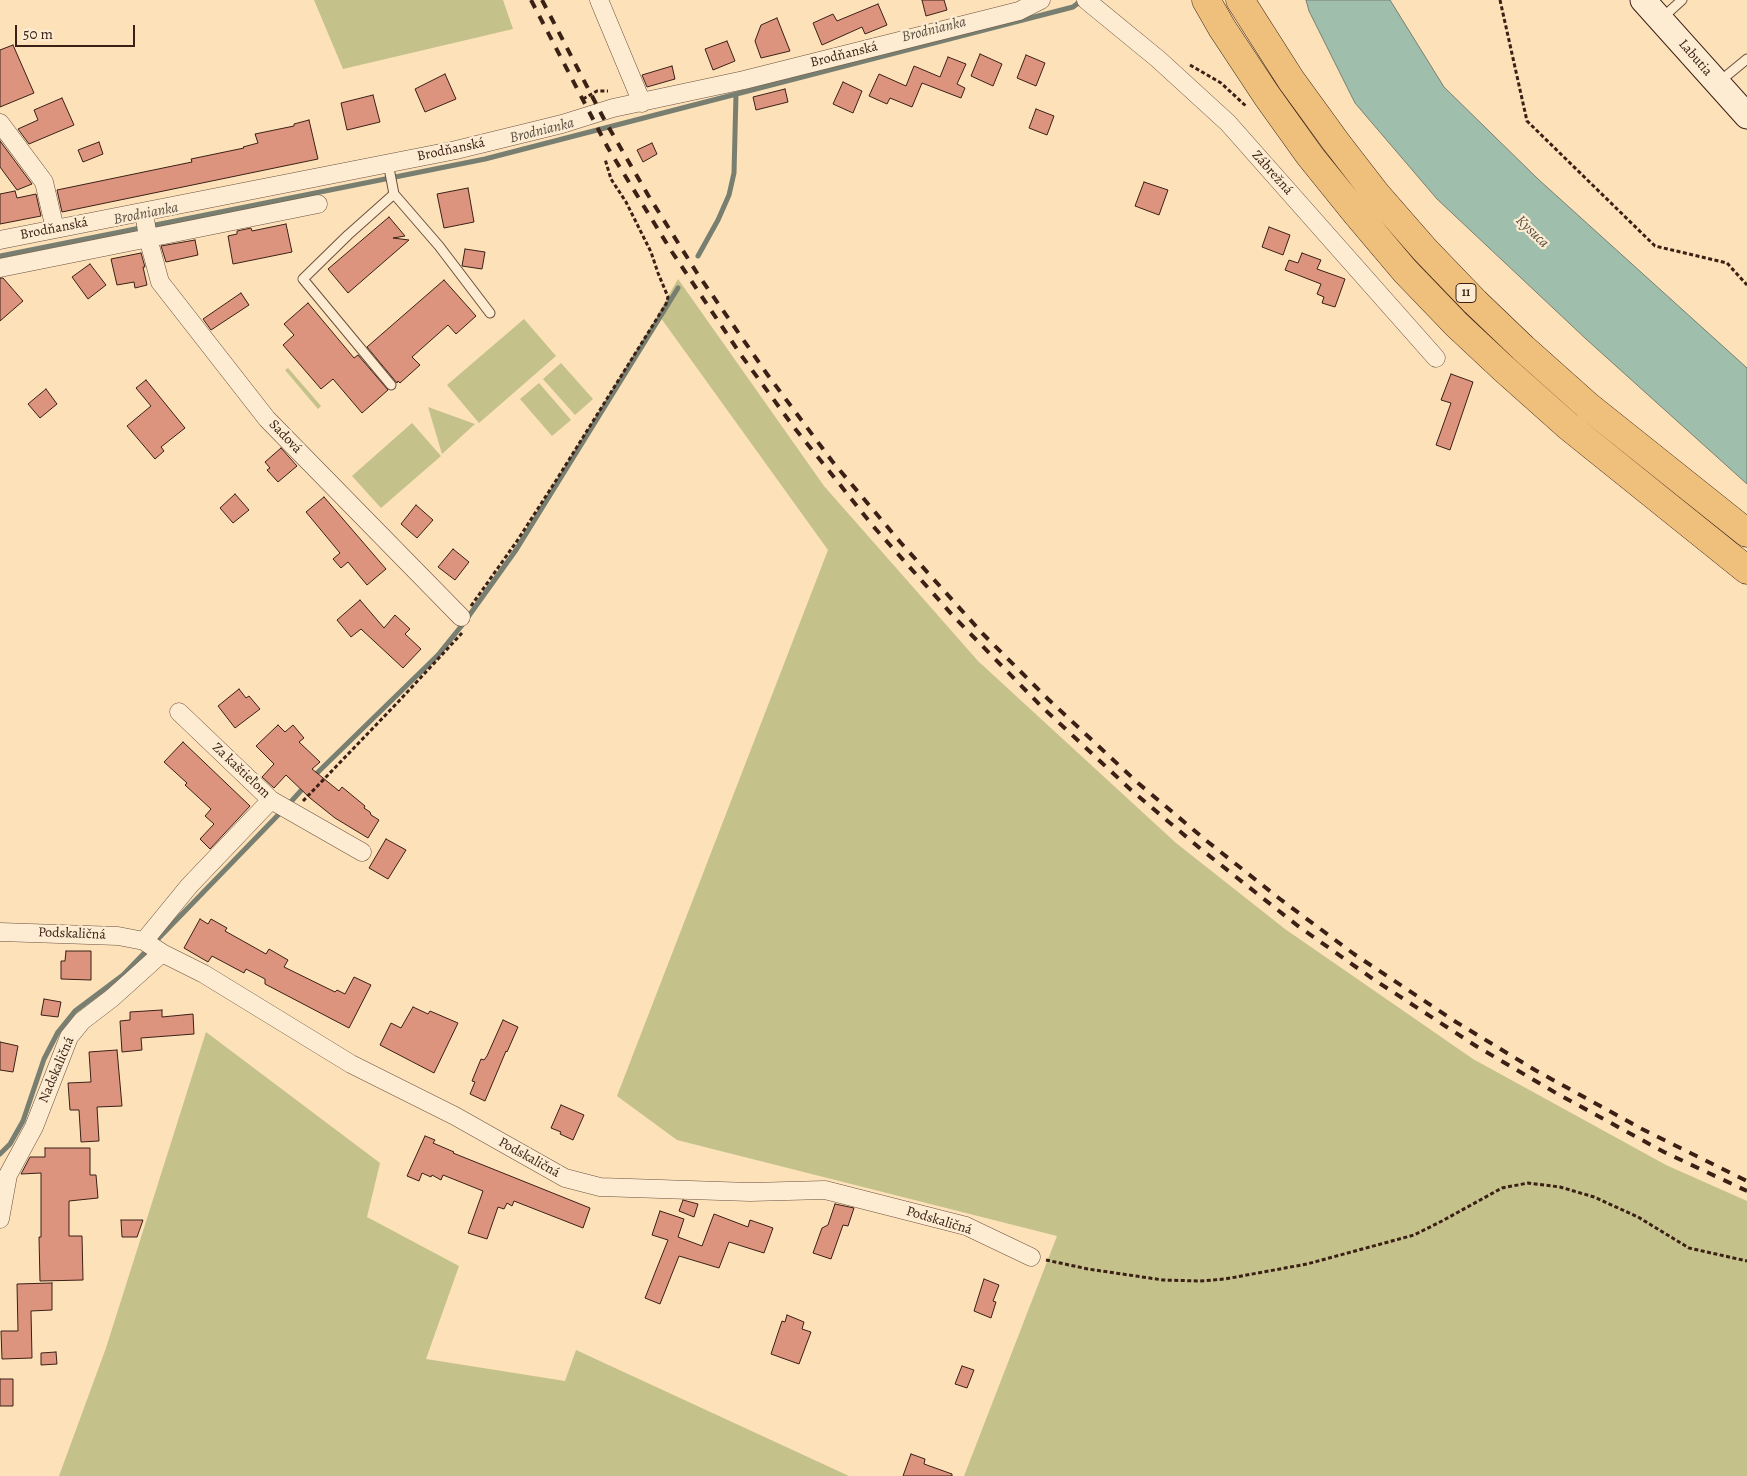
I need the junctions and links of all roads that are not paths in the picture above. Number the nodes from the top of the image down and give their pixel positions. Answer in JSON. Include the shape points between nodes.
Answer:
{"nodes":[{"id":1,"x":598,"y":0,"type":"edge"},
{"id":2,"x":1041,"y":0,"type":"edge"},
{"id":3,"x":1206,"y":0,"type":"edge"},
{"id":4,"x":1240,"y":0,"type":"edge"},
{"id":5,"x":1682,"y":0,"type":"edge"},
{"id":6,"x":1089,"y":2,"type":"edge"},
{"id":7,"x":1649,"y":6,"type":"edge"},
{"id":8,"x":1747,"y":59,"type":"edge"},
{"id":9,"x":1717,"y":84,"type":"junction"},
{"id":10,"x":642,"y":103,"type":"junction"},
{"id":11,"x":1747,"y":116,"type":"edge"},
{"id":12,"x":0,"y":124,"type":"edge"},
{"id":13,"x":388,"y":167,"type":"junction"},
{"id":14,"x":393,"y":189,"type":"junction"},
{"id":15,"x":318,"y":204,"type":"dead end"},
{"id":16,"x":146,"y":226,"type":"junction"},
{"id":17,"x":55,"y":229,"type":"junction"},
{"id":18,"x":0,"y":240,"type":"edge"},
{"id":19,"x":0,"y":268,"type":"edge"},
{"id":20,"x":490,"y":313,"type":"dead end"},
{"id":21,"x":1436,"y":358,"type":"dead end"},
{"id":22,"x":391,"y":385,"type":"dead end"},
{"id":23,"x":1747,"y":533,"type":"edge"},
{"id":24,"x":1747,"y":570,"type":"edge"},
{"id":25,"x":462,"y":623,"type":"road end"},
{"id":26,"x":179,"y":712,"type":"dead end"},
{"id":27,"x":284,"y":807,"type":"junction"},
{"id":28,"x":362,"y":852,"type":"dead end"},
{"id":29,"x":0,"y":932,"type":"edge"},
{"id":30,"x":153,"y":946,"type":"junction"},
{"id":31,"x":0,"y":1219,"type":"edge"},
{"id":32,"x":1031,"y":1257,"type":"road end"}],
"edges":[{"from":1,"to":10,"type":"street"},
{"from":2,"to":10,"type":"street","name":"Brodňanská","via":[[1019,11]]},
{"from":3,"to":24,"type":"main road","number":"11","via":[[1267,96],[1305,148],[1412,278],[1477,344],[1568,426]]},
{"from":4,"to":23,"type":"main road","number":"11","via":[[1291,80],[1336,142],[1432,257],[1522,348],[1588,406]]},
{"from":5,"to":7,"type":"lane"},
{"from":6,"to":21,"type":"street","name":"Zábrežná","via":[[1228,123]]},
{"from":7,"to":9,"type":"street","name":"Labutia"},
{"from":8,"to":9,"type":"lane"},
{"from":9,"to":11,"type":"street","name":"Labutia"},
{"from":10,"to":13,"type":"street","name":"Brodňanská"},
{"from":12,"to":17,"type":"street","via":[[44,182]]},
{"from":13,"to":14,"type":"lane"},
{"from":13,"to":16,"type":"street","name":"Brodňanská"},
{"from":14,"to":20,"type":"lane"},
{"from":14,"to":22,"type":"lane","via":[[303,279]]},
{"from":15,"to":16,"type":"street","name":"Brodňanská"},
{"from":16,"to":17,"type":"street","name":"Brodňanská"},
{"from":16,"to":19,"type":"street","name":"Brodňanská"},
{"from":16,"to":25,"type":"street","name":"Sadová","via":[[160,282],[267,419]]},
{"from":17,"to":18,"type":"street","name":"Brodňanská"},
{"from":26,"to":27,"type":"street","name":"Za kaštieľom"},
{"from":27,"to":28,"type":"street","name":"Za kaštieľom"},
{"from":27,"to":30,"type":"street","name":"Nadskaličná","via":[[189,886]]},
{"from":29,"to":30,"type":"street","name":"Podskaličná","via":[[118,936]]},
{"from":30,"to":31,"type":"street","name":"Nadskaličná","via":[[112,998],[82,1021],[69,1037],[34,1127],[8,1175]]},
{"from":30,"to":32,"type":"street","name":"Podskaličná","via":[[351,1064],[455,1116],[565,1178],[600,1187],[750,1192],[825,1190],[966,1226]]}]}
